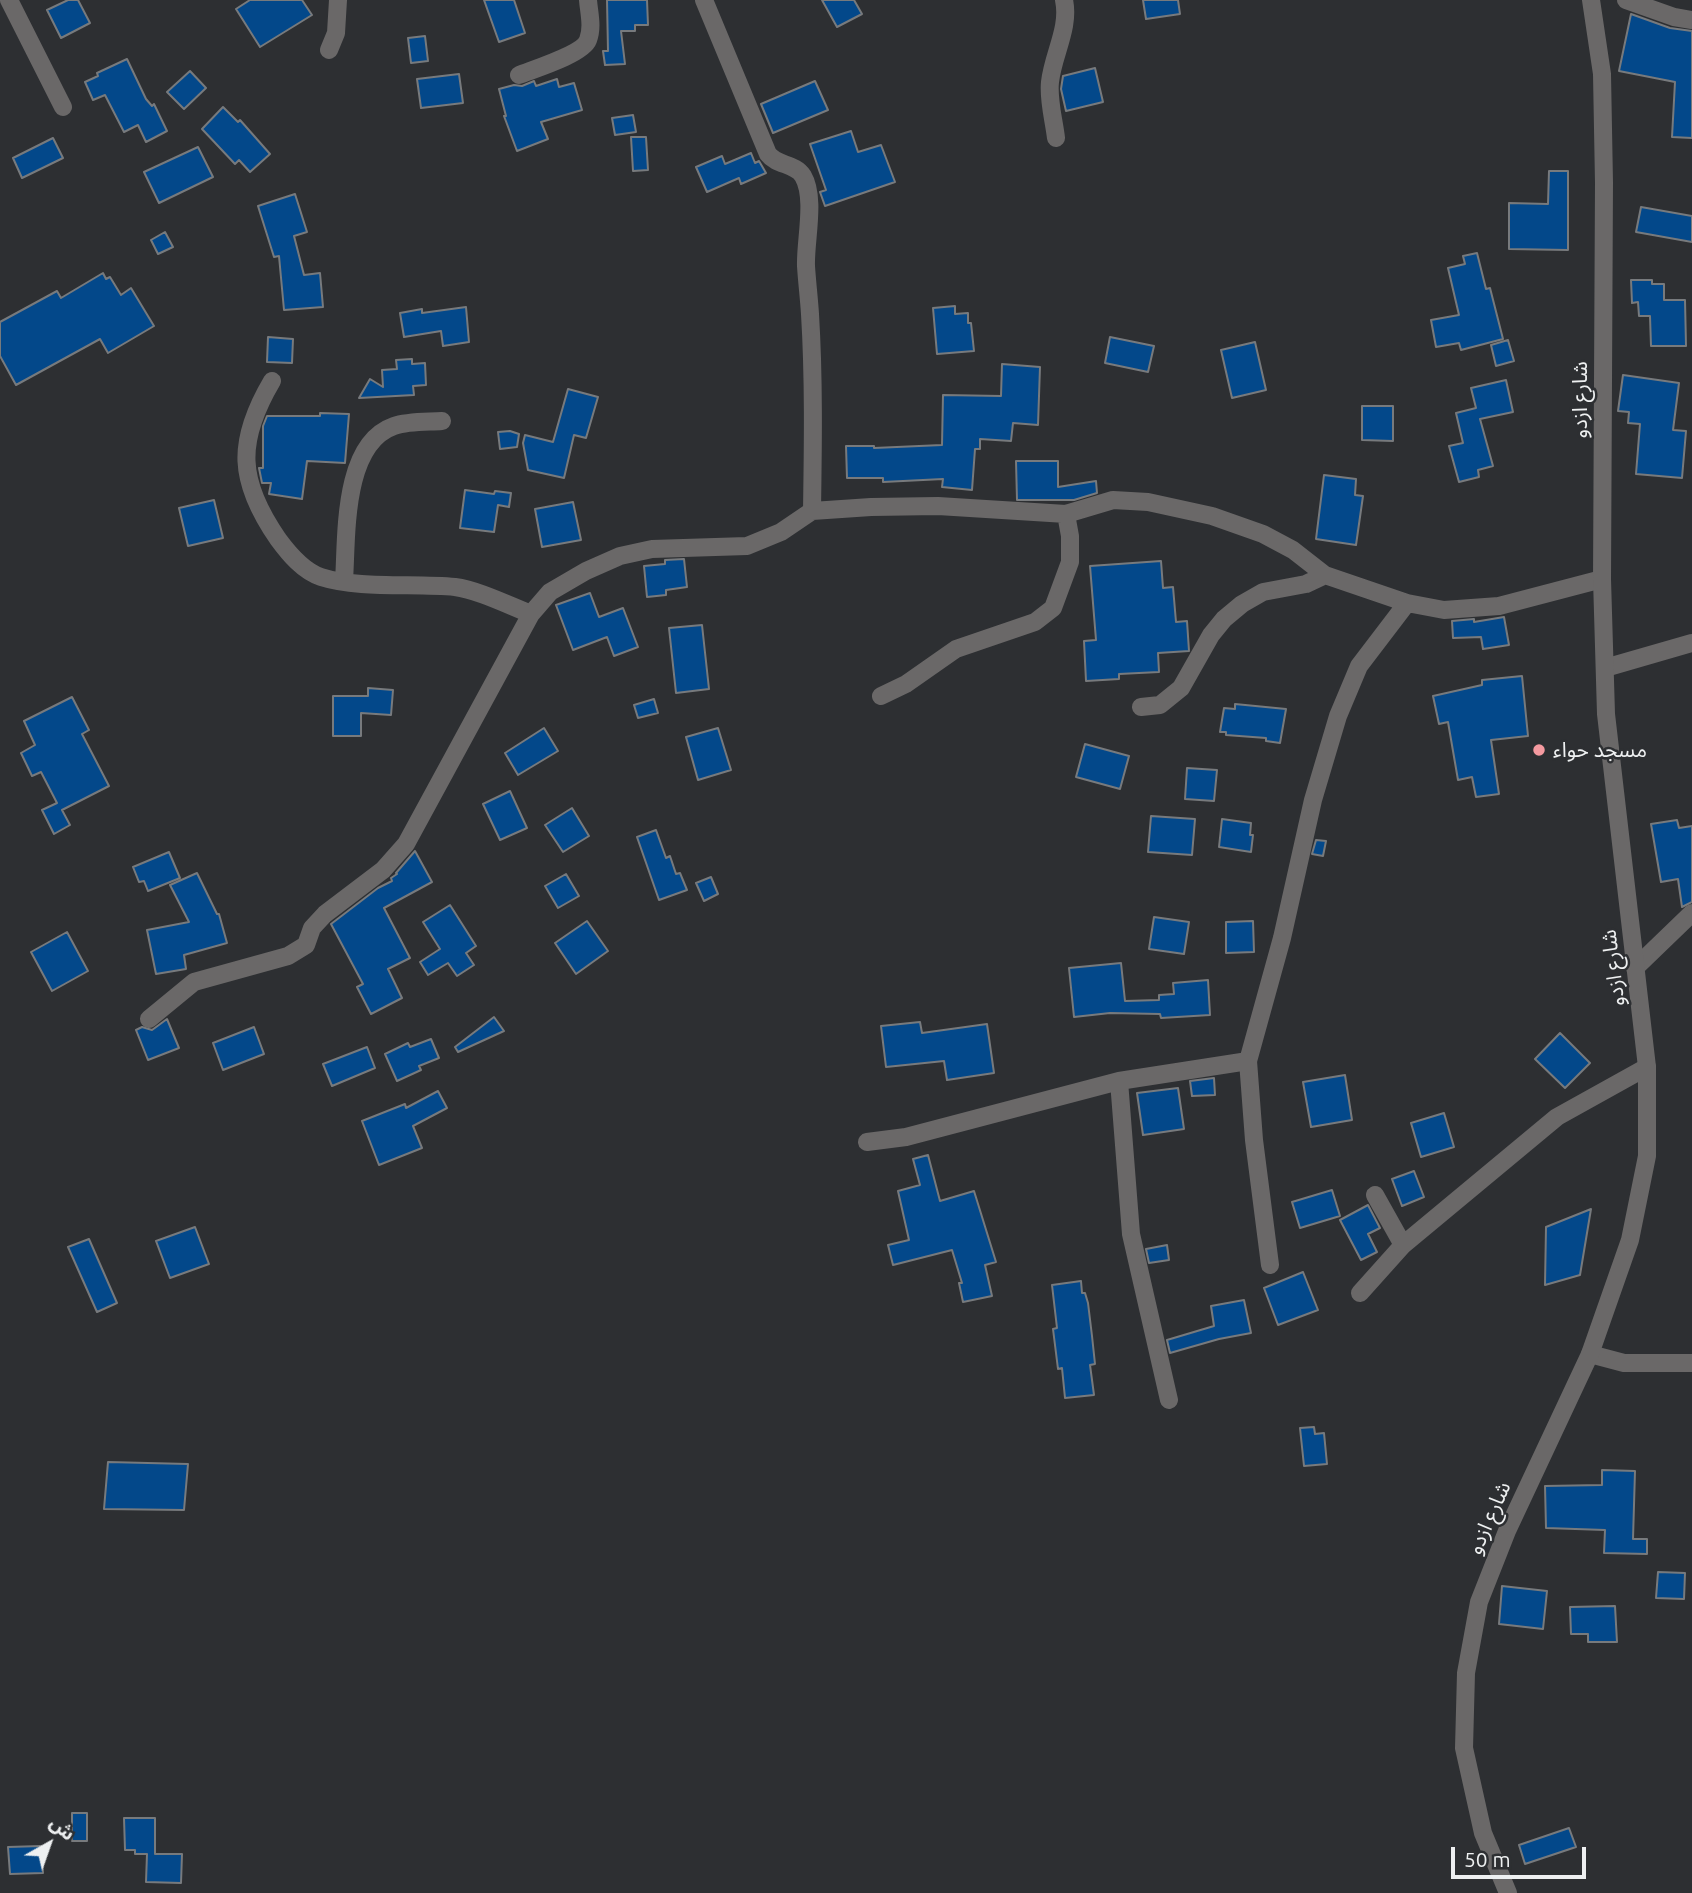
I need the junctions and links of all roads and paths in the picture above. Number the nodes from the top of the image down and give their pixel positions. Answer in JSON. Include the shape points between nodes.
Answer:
{"nodes":[{"id":1,"x":9,"y":0,"type":"edge"},
{"id":2,"x":338,"y":0,"type":"edge"},
{"id":3,"x":588,"y":0,"type":"edge"},
{"id":4,"x":704,"y":0,"type":"edge"},
{"id":5,"x":1064,"y":0,"type":"edge"},
{"id":6,"x":1591,"y":0,"type":"edge"},
{"id":7,"x":1626,"y":0,"type":"edge"},
{"id":8,"x":1692,"y":20,"type":"edge"},
{"id":9,"x":329,"y":50,"type":"dead end"},
{"id":10,"x":519,"y":75,"type":"dead end"},
{"id":11,"x":63,"y":107,"type":"dead end"},
{"id":12,"x":1056,"y":138,"type":"dead end"},
{"id":13,"x":272,"y":381,"type":"dead end"},
{"id":14,"x":442,"y":421,"type":"dead end"},
{"id":15,"x":812,"y":511,"type":"junction"},
{"id":16,"x":1066,"y":514,"type":"junction"},
{"id":17,"x":1325,"y":575,"type":"junction"},
{"id":18,"x":1602,"y":579,"type":"junction"},
{"id":19,"x":344,"y":582,"type":"junction"},
{"id":20,"x":1406,"y":603,"type":"junction"},
{"id":21,"x":531,"y":614,"type":"junction"},
{"id":22,"x":1692,"y":643,"type":"edge"},
{"id":23,"x":1605,"y":668,"type":"junction"},
{"id":24,"x":881,"y":696,"type":"dead end"},
{"id":25,"x":1141,"y":708,"type":"dead end"},
{"id":26,"x":1692,"y":913,"type":"edge"},
{"id":27,"x":1635,"y":968,"type":"junction"},
{"id":28,"x":149,"y":1019,"type":"dead end"},
{"id":29,"x":1248,"y":1061,"type":"junction"},
{"id":30,"x":1647,"y":1067,"type":"junction"},
{"id":31,"x":1119,"y":1081,"type":"junction"},
{"id":32,"x":867,"y":1142,"type":"dead end"},
{"id":33,"x":1375,"y":1195,"type":"dead end"},
{"id":34,"x":1403,"y":1245,"type":"junction"},
{"id":35,"x":1270,"y":1265,"type":"dead end"},
{"id":36,"x":1360,"y":1293,"type":"dead end"},
{"id":37,"x":1590,"y":1354,"type":"junction"},
{"id":38,"x":1692,"y":1363,"type":"edge"},
{"id":39,"x":1169,"y":1400,"type":"dead end"},
{"id":40,"x":1508,"y":1893,"type":"edge"}],
"edges":[{"from":1,"to":11,"type":"street"},
{"from":2,"to":9,"type":"street","via":[[336,33]]},
{"from":3,"to":10,"type":"street","via":[[588,43]]},
{"from":4,"to":15,"type":"street","via":[[768,154],[797,170],[807,186]]},
{"from":5,"to":12,"type":"street","via":[[1062,39],[1049,85]]},
{"from":6,"to":18,"type":"street","name":"شارع ازدو","via":[[1603,87]]},
{"from":7,"to":8,"type":"street"},
{"from":13,"to":19,"type":"street","via":[[256,407],[247,440],[247,477],[263,517],[291,558],[319,577]]},
{"from":14,"to":19,"type":"street","via":[[395,425],[376,435],[363,454],[355,473]]},
{"from":15,"to":16,"type":"street","via":[[938,506]]},
{"from":15,"to":21,"type":"street","via":[[781,532],[747,546],[652,549],[621,556],[550,592]]},
{"from":16,"to":17,"type":"street","via":[[1112,500],[1148,502],[1212,516],[1263,534]]},
{"from":16,"to":24,"type":"street","via":[[1070,562],[1053,608],[1035,622],[956,649]]},
{"from":17,"to":20,"type":"street"},
{"from":17,"to":25,"type":"street","via":[[1306,584],[1263,592],[1242,604],[1211,635],[1181,688],[1160,705]]},
{"from":18,"to":20,"type":"street","via":[[1499,606],[1444,610]]},
{"from":18,"to":23,"type":"street","name":"شارع ازدو"},
{"from":19,"to":21,"type":"street","via":[[458,587]]},
{"from":20,"to":29,"type":"street","via":[[1359,666],[1338,716]]},
{"from":21,"to":28,"type":"street","via":[[406,844],[383,870],[325,914],[312,928],[306,945],[288,956],[194,982]]},
{"from":22,"to":23,"type":"street"},
{"from":23,"to":27,"type":"street","name":"شارع ازدو","via":[[1606,714]]},
{"from":26,"to":27,"type":"street"},
{"from":27,"to":30,"type":"street","name":"شارع ازدو"},
{"from":29,"to":31,"type":"street"},
{"from":29,"to":35,"type":"street"},
{"from":30,"to":34,"type":"street","via":[[1557,1117]]},
{"from":30,"to":37,"type":"street","name":"شارع ازدو","via":[[1647,1156],[1630,1240]]},
{"from":31,"to":32,"type":"street","via":[[906,1137]]},
{"from":31,"to":39,"type":"street","via":[[1131,1234]]},
{"from":33,"to":34,"type":"street"},
{"from":34,"to":36,"type":"street"},
{"from":37,"to":38,"type":"street","via":[[1624,1363]]},
{"from":37,"to":40,"type":"street","name":"شارع ازدو","via":[[1479,1601],[1466,1673],[1464,1748],[1483,1833]]}]}
